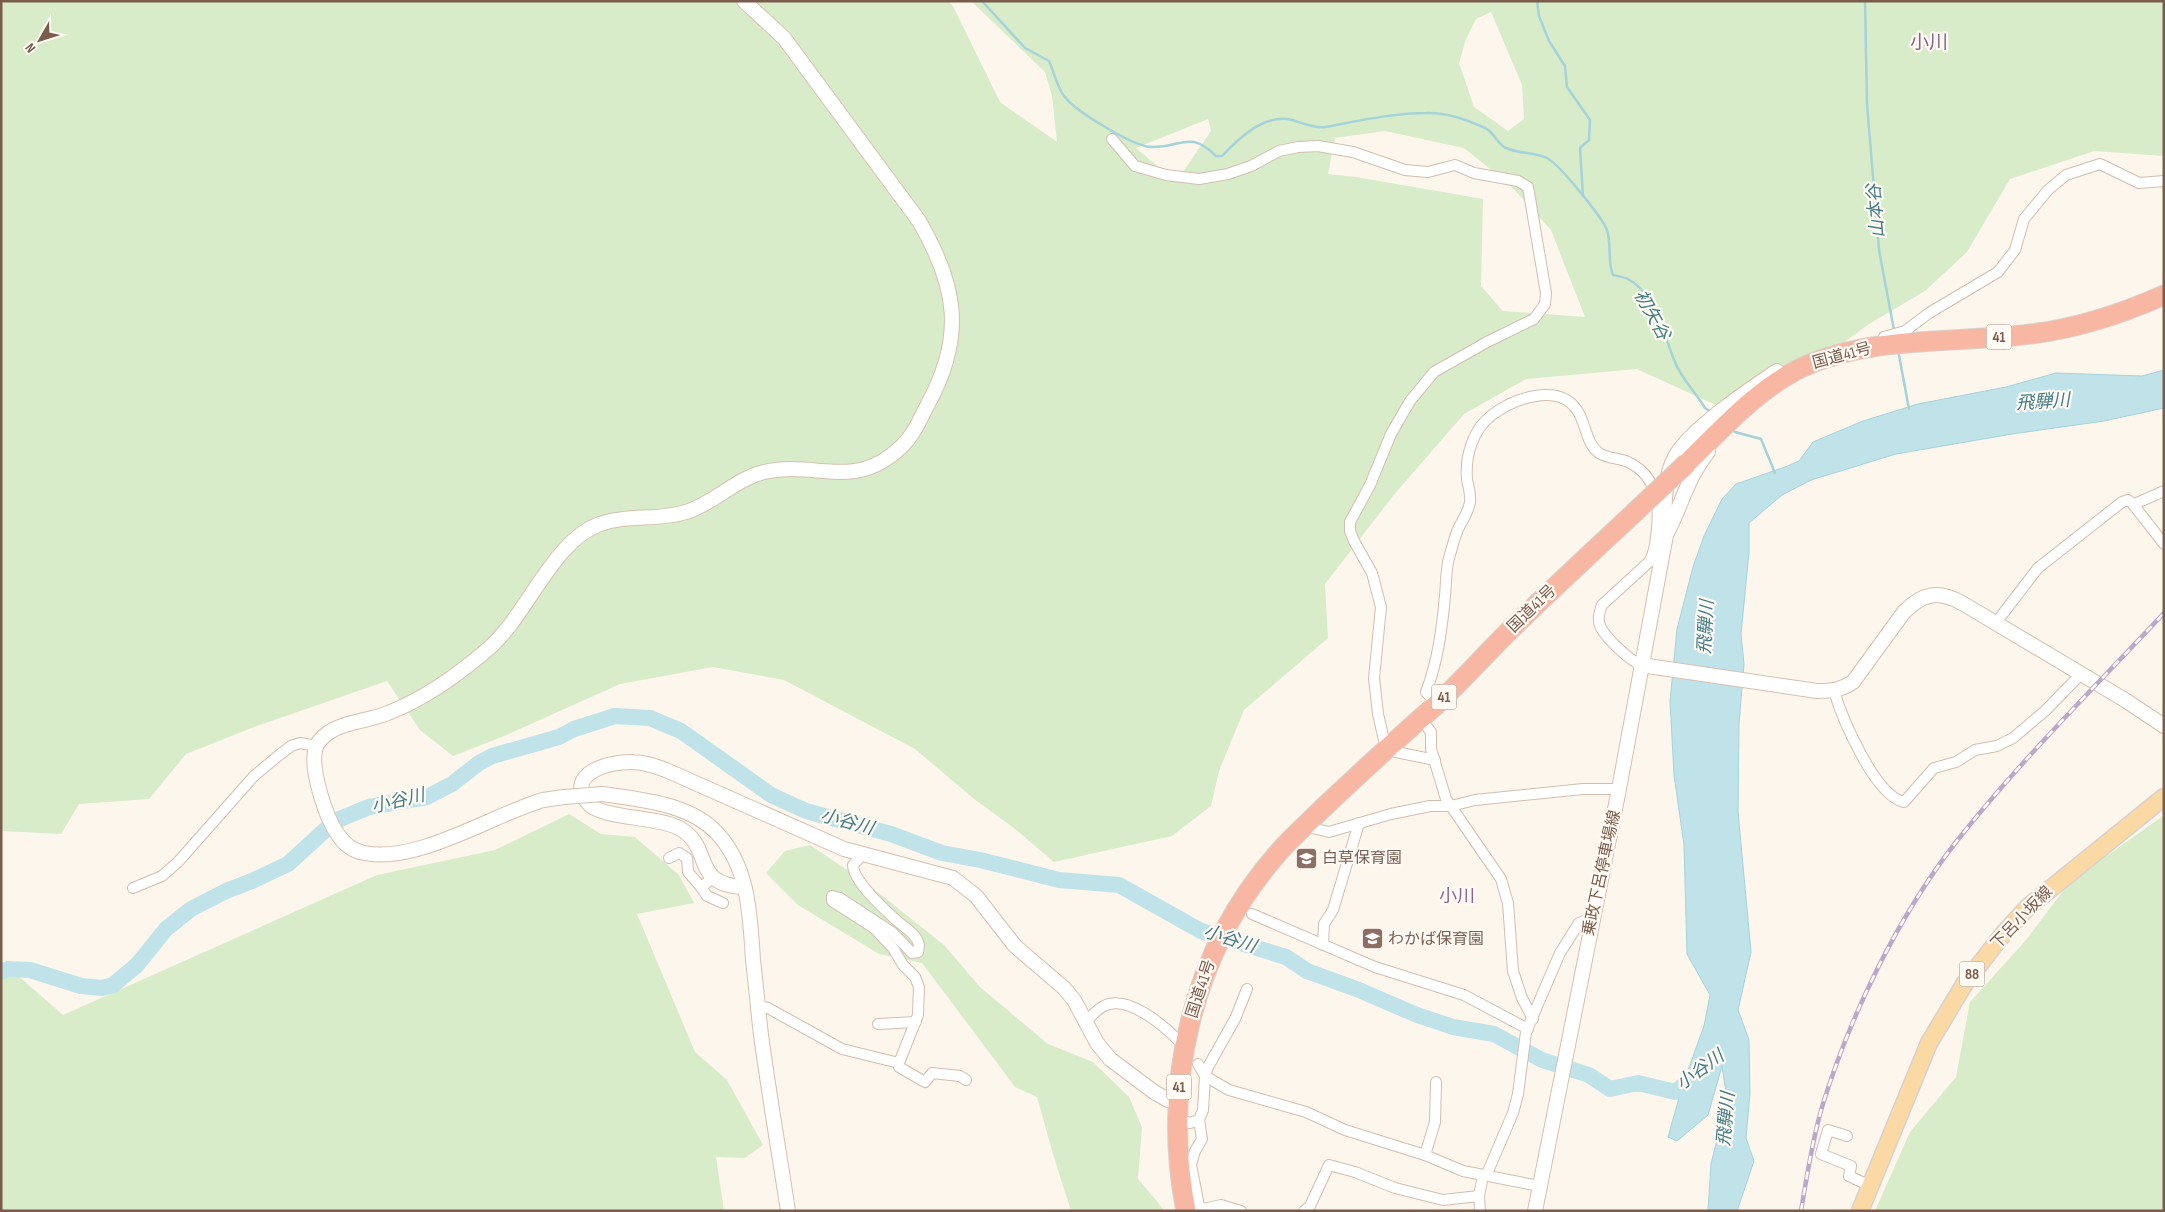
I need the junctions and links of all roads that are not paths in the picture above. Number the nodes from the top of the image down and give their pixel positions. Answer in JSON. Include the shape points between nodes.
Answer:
{"nodes":[{"id":1,"x":744,"y":1,"type":"edge"},
{"id":2,"x":1112,"y":139,"type":"dead end"},
{"id":3,"x":2164,"y":181,"type":"edge"},
{"id":4,"x":2164,"y":294,"type":"edge"},
{"id":5,"x":1884,"y":346,"type":"junction"},
{"id":6,"x":1829,"y":356,"type":"junction"},
{"id":7,"x":1726,"y":426,"type":"junction"},
{"id":8,"x":2164,"y":491,"type":"edge"},
{"id":9,"x":2134,"y":506,"type":"junction"},
{"id":10,"x":1666,"y":535,"type":"junction"},
{"id":11,"x":2163,"y":540,"type":"edge"},
{"id":12,"x":1995,"y":624,"type":"junction"},
{"id":13,"x":1641,"y":665,"type":"junction"},
{"id":14,"x":2081,"y":674,"type":"junction"},
{"id":15,"x":1834,"y":691,"type":"junction"},
{"id":16,"x":1437,"y":704,"type":"junction"},
{"id":17,"x":1420,"y":718,"type":"junction"},
{"id":18,"x":2164,"y":726,"type":"edge"},
{"id":19,"x":1384,"y":740,"type":"dead end"},
{"id":20,"x":316,"y":746,"type":"junction"},
{"id":21,"x":1396,"y":752,"type":"dead end"},
{"id":22,"x":1435,"y":760,"type":"junction"},
{"id":23,"x":1619,"y":789,"type":"junction"},
{"id":24,"x":2164,"y":797,"type":"edge"},
{"id":25,"x":1451,"y":806,"type":"junction"},
{"id":26,"x":1359,"y":823,"type":"junction"},
{"id":27,"x":1307,"y":824,"type":"junction"},
{"id":28,"x":863,"y":854,"type":"junction"},
{"id":29,"x":669,"y":858,"type":"dead end"},
{"id":30,"x":713,"y":878,"type":"junction"},
{"id":31,"x":701,"y":887,"type":"junction"},
{"id":32,"x":744,"y":887,"type":"junction"},
{"id":33,"x":133,"y":888,"type":"dead end"},
{"id":34,"x":723,"y":903,"type":"dead end"},
{"id":35,"x":1252,"y":914,"type":"dead end"},
{"id":36,"x":1592,"y":918,"type":"junction"},
{"id":37,"x":1323,"y":945,"type":"junction"},
{"id":38,"x":1247,"y":989,"type":"dead end"},
{"id":39,"x":757,"y":1006,"type":"junction"},
{"id":40,"x":1533,"y":1019,"type":"junction"},
{"id":41,"x":1086,"y":1021,"type":"junction"},
{"id":42,"x":916,"y":1022,"type":"junction"},
{"id":43,"x":878,"y":1024,"type":"dead end"},
{"id":44,"x":1527,"y":1031,"type":"junction"},
{"id":45,"x":1178,"y":1040,"type":"dead end"},
{"id":46,"x":899,"y":1063,"type":"junction"},
{"id":47,"x":1198,"y":1064,"type":"dead end"},
{"id":48,"x":1205,"y":1076,"type":"junction"},
{"id":49,"x":966,"y":1080,"type":"dead end"},
{"id":50,"x":1436,"y":1082,"type":"dead end"},
{"id":51,"x":1177,"y":1110,"type":"junction"},
{"id":52,"x":1200,"y":1120,"type":"junction"},
{"id":53,"x":1847,"y":1136,"type":"dead end"},
{"id":54,"x":1425,"y":1155,"type":"junction"},
{"id":55,"x":1484,"y":1175,"type":"junction"},
{"id":56,"x":1539,"y":1186,"type":"junction"},
{"id":57,"x":1870,"y":1186,"type":"junction"},
{"id":58,"x":1479,"y":1196,"type":"junction"},
{"id":59,"x":1195,"y":1210,"type":"edge"},
{"id":60,"x":788,"y":1211,"type":"edge"},
{"id":61,"x":1241,"y":1211,"type":"edge"},
{"id":62,"x":1304,"y":1211,"type":"edge"},
{"id":63,"x":1480,"y":1211,"type":"edge"},
{"id":64,"x":1535,"y":1211,"type":"edge"},
{"id":65,"x":1860,"y":1211,"type":"edge"}],
"edges":[{"from":1,"to":20,"type":"street","via":[[784,38],[919,221],[942,262],[952,303],[952,337],[937,388],[914,432],[890,456],[876,466],[860,471],[769,471],[740,481],[689,512],[616,519],[587,529],[564,549],[526,606],[490,648],[445,682],[388,714],[342,726],[328,733]]},
{"from":2,"to":19,"type":"street","via":[[1135,166],[1166,175],[1199,179],[1251,166],[1279,151],[1318,146],[1353,152],[1405,170],[1428,172],[1455,166],[1518,181],[1528,187],[1546,293],[1545,304],[1534,319],[1434,372],[1410,401],[1391,434],[1370,485],[1350,522],[1354,541],[1372,573],[1381,607],[1374,678]]},
{"from":3,"to":5,"type":"street","via":[[2139,183],[2100,164],[2066,175],[2048,190],[2024,219],[2014,250],[1998,272],[1905,331],[1884,337]]},
{"from":4,"to":5,"type":"highway","name":"国道41号","number":"41","via":[[2078,326],[2024,335]]},
{"from":5,"to":6,"type":"highway","name":"国道41号","number":"41"},
{"from":6,"to":7,"type":"highway","name":"国道41号","number":"41","via":[[1775,382]]},
{"from":6,"to":10,"type":"street","via":[[1817,354],[1800,358],[1781,369],[1686,441],[1669,471],[1664,519]]},
{"from":7,"to":10,"type":"street","via":[[1687,483]]},
{"from":7,"to":16,"type":"highway","name":"国道41号","number":"41","bridge":true},
{"from":8,"to":9,"type":"street"},
{"from":9,"to":11,"type":"street"},
{"from":9,"to":12,"type":"street","via":[[2128,500],[2122,502],[2038,568]]},
{"from":10,"to":13,"type":"street","name":"乗政下呂停車場線"},
{"from":12,"to":14,"type":"street"},
{"from":12,"to":15,"type":"street","via":[[1952,597],[1925,596],[1904,612],[1853,682]]},
{"from":13,"to":15,"type":"street"},
{"from":13,"to":16,"type":"street","via":[[1629,659],[1601,628],[1598,615],[1602,606],[1654,555],[1659,509],[1654,488],[1641,471],[1628,462],[1598,453],[1570,402],[1552,396],[1534,396],[1515,401],[1491,416],[1478,428],[1472,442],[1467,477],[1470,502],[1457,531],[1448,564],[1442,628],[1433,676],[1426,692]]},
{"from":13,"to":23,"type":"street","name":"乗政下呂停車場線"},
{"from":14,"to":15,"type":"street","via":[[2018,734],[1997,746],[1975,750],[1956,762],[1934,768],[1904,802],[1898,801],[1874,777],[1839,710]]},
{"from":14,"to":18,"type":"street"},
{"from":16,"to":17,"type":"highway","name":"国道41号","number":"41"},
{"from":17,"to":22,"type":"street","via":[[1432,732],[1431,749]]},
{"from":17,"to":27,"type":"highway","name":"国道41号","number":"41"},
{"from":20,"to":32,"type":"street","bridge":true,"via":[[313,763],[329,819],[337,835],[352,849],[362,853],[387,854],[442,841],[511,810],[543,800],[603,794],[680,810],[706,822],[728,846]]},
{"from":20,"to":33,"type":"street","via":[[300,743],[278,756],[254,776],[178,862],[162,876]]},
{"from":21,"to":22,"type":"street"},
{"from":22,"to":25,"type":"street","via":[[1446,800]]},
{"from":23,"to":25,"type":"street","via":[[1534,793]]},
{"from":23,"to":36,"type":"street","name":"乗政下呂停車場線"},
{"from":24,"to":57,"type":"main road","name":"下呂小坂線","number":"88","via":[[2047,890],[1998,940],[1966,983],[1929,1043]]},
{"from":25,"to":26,"type":"street","via":[[1430,806]]},
{"from":25,"to":40,"type":"street","via":[[1501,879],[1508,903],[1513,971]]},
{"from":26,"to":27,"type":"street","via":[[1329,832]]},
{"from":26,"to":37,"type":"street","via":[[1333,910],[1324,924]]},
{"from":27,"to":51,"type":"highway","name":"国道41号","number":"41","via":[[1278,853],[1255,884],[1220,937],[1207,965],[1182,1058]]},
{"from":28,"to":30,"type":"street","via":[[647,764],[616,764],[588,773],[581,788],[588,803],[598,810],[666,822],[681,829],[698,848]]},
{"from":28,"to":41,"type":"street","via":[[953,878],[966,887],[1015,946],[1064,988]]},
{"from":28,"to":42,"type":"street","via":[[853,865],[857,879],[912,932],[918,940],[918,952],[912,952],[893,933],[840,898],[832,896],[832,900],[874,928],[915,977],[920,995]]},
{"from":29,"to":31,"type":"street","via":[[679,853],[687,858],[688,872]]},
{"from":30,"to":31,"type":"street"},
{"from":30,"to":32,"type":"street","via":[[720,884]]},
{"from":31,"to":34,"type":"street","via":[[706,896]]},
{"from":32,"to":39,"type":"street","via":[[749,906]]},
{"from":35,"to":37,"type":"street"},
{"from":36,"to":40,"type":"street","via":[[1579,924],[1560,953]]},
{"from":36,"to":56,"type":"street","name":"乗政下呂停車場線"},
{"from":37,"to":44,"type":"street","via":[[1375,967],[1464,995]]},
{"from":38,"to":48,"type":"street"},
{"from":39,"to":46,"type":"street","via":[[768,1008],[842,1048]]},
{"from":39,"to":60,"type":"street"},
{"from":40,"to":44,"type":"street"},
{"from":41,"to":45,"type":"street","via":[[1104,1006],[1113,1003],[1123,1005],[1160,1022]]},
{"from":41,"to":51,"type":"street","via":[[1110,1059],[1168,1100]]},
{"from":42,"to":43,"type":"street"},
{"from":42,"to":46,"type":"street"},
{"from":44,"to":55,"type":"street","via":[[1513,1112]]},
{"from":46,"to":49,"type":"street","via":[[899,1067],[925,1082],[932,1073],[960,1076]]},
{"from":47,"to":48,"type":"street"},
{"from":48,"to":52,"type":"street"},
{"from":48,"to":54,"type":"street","via":[[1229,1090],[1306,1112],[1345,1130]]},
{"from":50,"to":54,"type":"street","via":[[1435,1122]]},
{"from":51,"to":52,"type":"street","via":[[1190,1123]]},
{"from":51,"to":59,"type":"highway","name":"国道41号","number":"41","via":[[1181,1188]]},
{"from":52,"to":59,"type":"street","via":[[1202,1139],[1191,1165]]},
{"from":53,"to":57,"type":"street","via":[[1828,1130],[1821,1154],[1851,1166],[1849,1176]]},
{"from":54,"to":55,"type":"street","via":[[1463,1171]]},
{"from":55,"to":56,"type":"street"},
{"from":55,"to":58,"type":"street"},
{"from":56,"to":64,"type":"street","name":"乗政下呂停車場線"},
{"from":57,"to":65,"type":"main road","name":"下呂小坂線","number":"88"},
{"from":58,"to":62,"type":"street","via":[[1443,1200],[1395,1188],[1329,1164],[1310,1206]]},
{"from":58,"to":63,"type":"street"},
{"from":59,"to":61,"type":"street","via":[[1221,1205]]}]}
